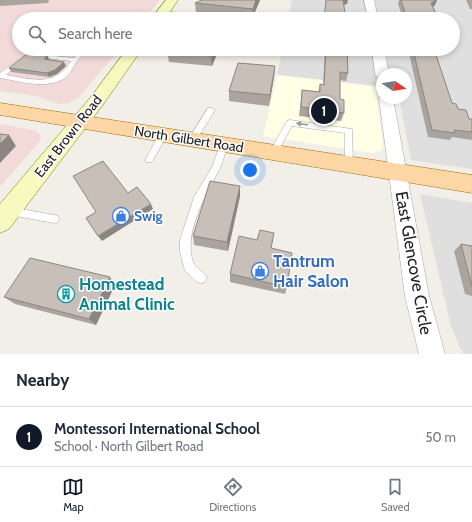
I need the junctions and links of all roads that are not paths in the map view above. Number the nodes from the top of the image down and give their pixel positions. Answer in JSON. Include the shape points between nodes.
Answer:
{"nodes":[{"id":1,"x":172,"y":0,"type":"edge"},
{"id":2,"x":369,"y":0,"type":"edge"},
{"id":3,"x":164,"y":12,"type":"edge"},
{"id":4,"x":371,"y":12,"type":"edge"},
{"id":5,"x":79,"y":56,"type":"edge"},
{"id":6,"x":130,"y":56,"type":"edge"},
{"id":7,"x":379,"y":56,"type":"edge"},
{"id":8,"x":75,"y":60,"type":"junction"},
{"id":9,"x":381,"y":68,"type":"edge"},
{"id":10,"x":0,"y":76,"type":"edge"},
{"id":11,"x":387,"y":104,"type":"edge"},
{"id":12,"x":0,"y":109,"type":"edge"},
{"id":13,"x":211,"y":110,"type":"dead end"},
{"id":14,"x":80,"y":122,"type":"junction"},
{"id":15,"x":163,"y":135,"type":"junction"},
{"id":16,"x":192,"y":140,"type":"junction"},
{"id":17,"x":224,"y":145,"type":"junction"},
{"id":18,"x":273,"y":153,"type":"junction"},
{"id":19,"x":149,"y":160,"type":"dead end"},
{"id":20,"x":349,"y":165,"type":"junction"},
{"id":21,"x":398,"y":172,"type":"junction"},
{"id":22,"x":472,"y":184,"type":"edge"},
{"id":23,"x":5,"y":216,"type":"edge"},
{"id":24,"x":54,"y":219,"type":"dead end"},
{"id":25,"x":201,"y":278,"type":"dead end"},
{"id":26,"x":432,"y":354,"type":"edge"}],
"edges":[{"from":1,"to":3,"type":"main road"},
{"from":2,"to":4,"type":"street"},
{"from":5,"to":8,"type":"lane"},
{"from":6,"to":14,"type":"main road","name":"East Brown Road"},
{"from":7,"to":9,"type":"street"},
{"from":8,"to":10,"type":"lane","via":[[24,56]]},
{"from":8,"to":10,"type":"lane","via":[[72,67],[59,80],[47,82]]},
{"from":11,"to":21,"type":"street","name":"East Glencove Circle"},
{"from":12,"to":14,"type":"main road","name":"North Gilbert Road"},
{"from":13,"to":16,"type":"lane"},
{"from":14,"to":15,"type":"main road","name":"North Gilbert Road"},
{"from":14,"to":23,"type":"main road","name":"East Brown Road"},
{"from":15,"to":16,"type":"main road","name":"North Gilbert Road"},
{"from":15,"to":19,"type":"lane"},
{"from":16,"to":17,"type":"main road","name":"North Gilbert Road"},
{"from":17,"to":18,"type":"main road","name":"North Gilbert Road"},
{"from":17,"to":25,"type":"lane","via":[[216,167],[199,196],[185,240],[189,267]]},
{"from":18,"to":20,"type":"main road","name":"North Gilbert Road"},
{"from":20,"to":18,"type":"lane","one_way":true,"via":[[349,131],[290,123]]},
{"from":20,"to":21,"type":"main road","name":"North Gilbert Road"},
{"from":21,"to":22,"type":"main road","name":"North Gilbert Road"},
{"from":21,"to":26,"type":"street","name":"East Glencove Circle","via":[[417,296]]},
{"from":23,"to":24,"type":"lane"}]}
